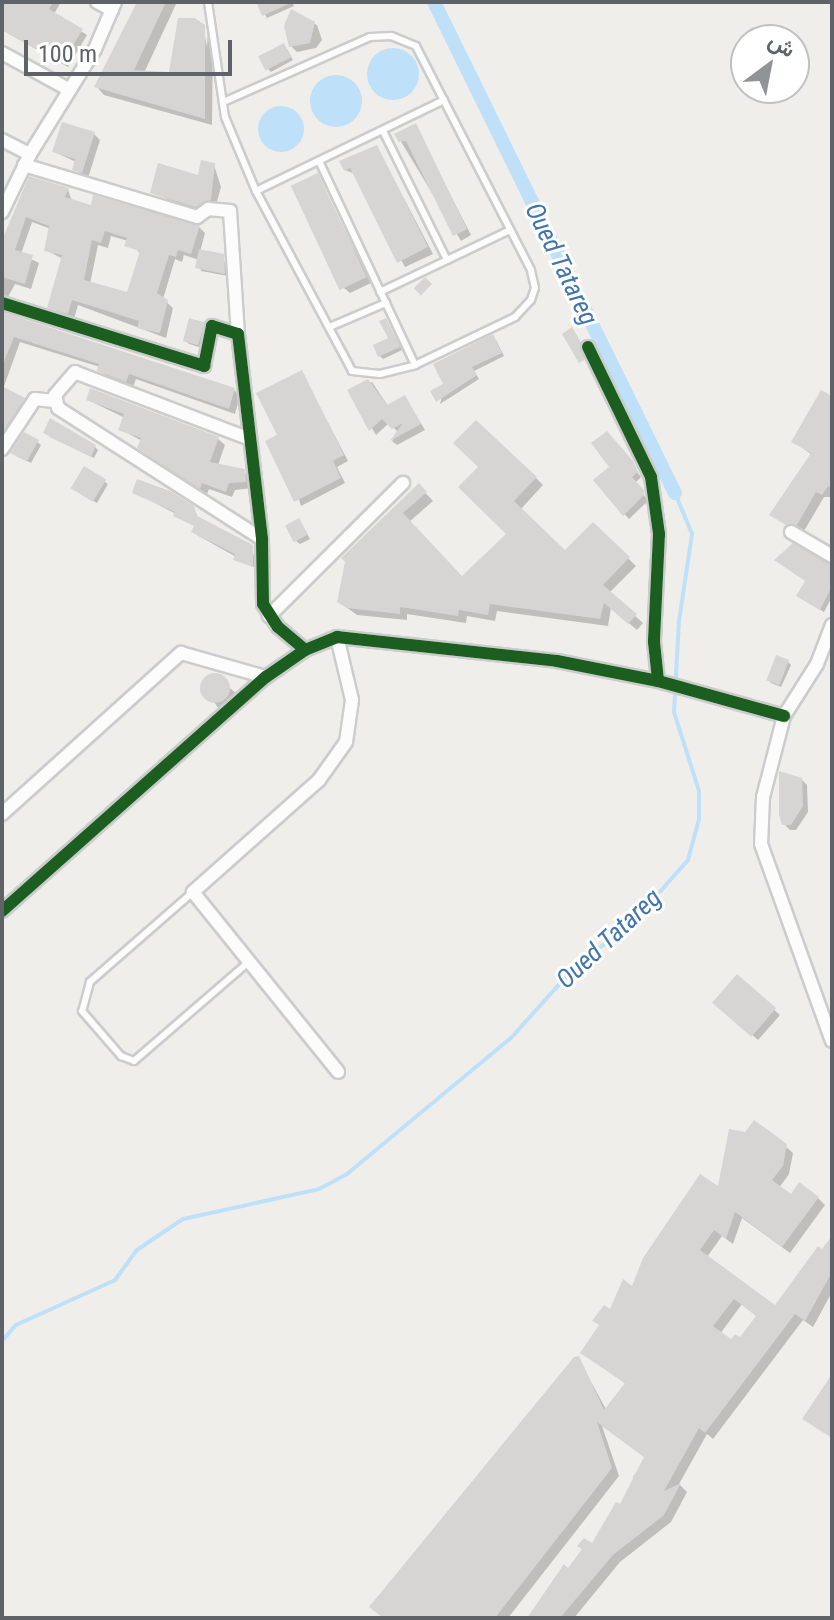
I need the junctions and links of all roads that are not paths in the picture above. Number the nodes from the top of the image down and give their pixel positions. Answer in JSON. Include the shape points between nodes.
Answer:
{"nodes":[{"id":1,"x":97,"y":2,"type":"edge"},
{"id":2,"x":208,"y":2,"type":"edge"},
{"id":3,"x":114,"y":6,"type":"edge"},
{"id":4,"x":2,"y":53,"type":"edge"},
{"id":5,"x":70,"y":90,"type":"junction"},
{"id":6,"x":444,"y":100,"type":"junction"},
{"id":7,"x":223,"y":102,"type":"junction"},
{"id":8,"x":383,"y":131,"type":"junction"},
{"id":9,"x":2,"y":140,"type":"edge"},
{"id":10,"x":27,"y":160,"type":"junction"},
{"id":11,"x":319,"y":161,"type":"junction"},
{"id":12,"x":256,"y":191,"type":"junction"},
{"id":13,"x":2,"y":212,"type":"edge"},
{"id":14,"x":508,"y":231,"type":"junction"},
{"id":15,"x":447,"y":260,"type":"junction"},
{"id":16,"x":380,"y":292,"type":"junction"},
{"id":17,"x":2,"y":303,"type":"edge"},
{"id":18,"x":386,"y":303,"type":"junction"},
{"id":19,"x":332,"y":326,"type":"junction"},
{"id":20,"x":238,"y":334,"type":"junction"},
{"id":21,"x":588,"y":347,"type":"dead end"},
{"id":22,"x":415,"y":365,"type":"junction"},
{"id":23,"x":54,"y":401,"type":"junction"},
{"id":24,"x":250,"y":439,"type":"junction"},
{"id":25,"x":2,"y":449,"type":"edge"},
{"id":26,"x":403,"y":483,"type":"dead end"},
{"id":27,"x":791,"y":532,"type":"dead end"},
{"id":28,"x":262,"y":539,"type":"junction"},
{"id":29,"x":832,"y":556,"type":"edge"},
{"id":30,"x":269,"y":616,"type":"junction"},
{"id":31,"x":832,"y":625,"type":"edge"},
{"id":32,"x":337,"y":637,"type":"junction"},
{"id":33,"x":305,"y":650,"type":"junction"},
{"id":34,"x":266,"y":677,"type":"junction"},
{"id":35,"x":658,"y":681,"type":"junction"},
{"id":36,"x":784,"y":716,"type":"junction"},
{"id":37,"x":2,"y":814,"type":"edge"},
{"id":38,"x":193,"y":892,"type":"junction"},
{"id":39,"x":2,"y":911,"type":"edge"},
{"id":40,"x":250,"y":961,"type":"junction"},
{"id":41,"x":832,"y":1041,"type":"edge"},
{"id":42,"x":338,"y":1072,"type":"dead end"}],
"edges":[{"from":1,"to":3,"type":"street"},
{"from":2,"to":7,"type":"lane"},
{"from":3,"to":5,"type":"street"},
{"from":4,"to":5,"type":"street"},
{"from":5,"to":10,"type":"street"},
{"from":6,"to":7,"type":"lane","via":[[416,46],[391,36],[370,37]]},
{"from":6,"to":8,"type":"lane"},
{"from":6,"to":14,"type":"lane"},
{"from":7,"to":12,"type":"lane"},
{"from":8,"to":11,"type":"lane"},
{"from":8,"to":15,"type":"lane"},
{"from":9,"to":10,"type":"street"},
{"from":10,"to":13,"type":"street"},
{"from":10,"to":20,"type":"street","via":[[197,217],[208,209],[230,211]]},
{"from":11,"to":12,"type":"lane"},
{"from":11,"to":16,"type":"lane"},
{"from":12,"to":19,"type":"lane"},
{"from":14,"to":15,"type":"lane"},
{"from":14,"to":22,"type":"lane","via":[[531,270],[531,300],[515,317]]},
{"from":15,"to":16,"type":"lane"},
{"from":16,"to":18,"type":"lane"},
{"from":17,"to":20,"type":"street","via":[[204,366],[212,326]]},
{"from":18,"to":19,"type":"lane"},
{"from":18,"to":22,"type":"lane"},
{"from":19,"to":22,"type":"lane","via":[[352,371],[380,374]]},
{"from":20,"to":24,"type":"street"},
{"from":21,"to":35,"type":"street","via":[[651,477],[659,534],[654,642]]},
{"from":23,"to":24,"type":"street","via":[[62,382],[75,372]]},
{"from":23,"to":25,"type":"street","via":[[35,399]]},
{"from":23,"to":28,"type":"street"},
{"from":24,"to":28,"type":"street"},
{"from":26,"to":30,"type":"street"},
{"from":27,"to":29,"type":"street"},
{"from":28,"to":30,"type":"street","via":[[263,604]]},
{"from":30,"to":33,"type":"street"},
{"from":31,"to":36,"type":"street","via":[[817,664]]},
{"from":32,"to":33,"type":"street"},
{"from":32,"to":35,"type":"street","via":[[557,661]]},
{"from":32,"to":38,"type":"street","via":[[352,700],[346,742],[319,780]]},
{"from":33,"to":34,"type":"street"},
{"from":34,"to":37,"type":"street","via":[[181,653]]},
{"from":34,"to":39,"type":"street"},
{"from":35,"to":36,"type":"street"},
{"from":36,"to":41,"type":"street","via":[[763,797],[761,844]]},
{"from":38,"to":40,"type":"street"},
{"from":38,"to":40,"type":"lane","via":[[90,982],[82,1011],[121,1056],[134,1061]]},
{"from":40,"to":42,"type":"street"}]}
